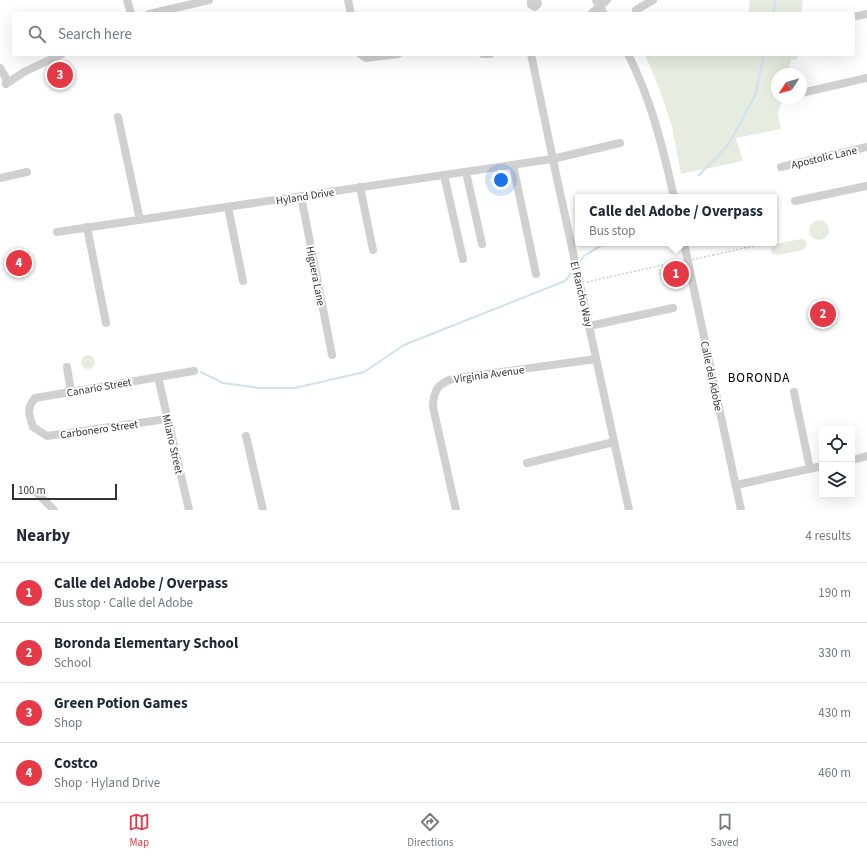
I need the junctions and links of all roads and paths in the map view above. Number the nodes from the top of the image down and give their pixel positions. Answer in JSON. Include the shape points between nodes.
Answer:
{"nodes":[{"id":1,"x":127,"y":0,"type":"edge"},
{"id":2,"x":208,"y":0,"type":"edge"},
{"id":3,"x":348,"y":0,"type":"edge"},
{"id":4,"x":531,"y":0,"type":"edge"},
{"id":5,"x":537,"y":0,"type":"edge"},
{"id":6,"x":607,"y":0,"type":"edge"},
{"id":7,"x":653,"y":0,"type":"edge"},
{"id":8,"x":598,"y":4,"type":"edge"},
{"id":9,"x":636,"y":10,"type":"dead end"},
{"id":10,"x":130,"y":12,"type":"edge"},
{"id":11,"x":158,"y":12,"type":"edge"},
{"id":12,"x":351,"y":12,"type":"edge"},
{"id":13,"x":867,"y":14,"type":"edge"},
{"id":14,"x":855,"y":16,"type":"edge"},
{"id":15,"x":58,"y":56,"type":"edge"},
{"id":16,"x":363,"y":56,"type":"edge"},
{"id":17,"x":382,"y":56,"type":"edge"},
{"id":18,"x":531,"y":56,"type":"edge"},
{"id":19,"x":625,"y":56,"type":"edge"},
{"id":20,"x":629,"y":56,"type":"edge"},
{"id":21,"x":0,"y":68,"type":"edge"},
{"id":22,"x":636,"y":72,"type":"junction"},
{"id":23,"x":867,"y":78,"type":"edge"},
{"id":24,"x":3,"y":82,"type":"edge"},
{"id":25,"x":807,"y":92,"type":"edge"},
{"id":26,"x":118,"y":117,"type":"dead end"},
{"id":27,"x":620,"y":143,"type":"dead end"},
{"id":28,"x":867,"y":147,"type":"edge"},
{"id":29,"x":552,"y":159,"type":"junction"},
{"id":30,"x":513,"y":165,"type":"junction"},
{"id":31,"x":781,"y":167,"type":"dead end"},
{"id":32,"x":27,"y":172,"type":"dead end"},
{"id":33,"x":466,"y":172,"type":"junction"},
{"id":34,"x":444,"y":176,"type":"junction"},
{"id":35,"x":0,"y":178,"type":"edge"},
{"id":36,"x":867,"y":186,"type":"edge"},
{"id":37,"x":360,"y":187,"type":"junction"},
{"id":38,"x":673,"y":194,"type":"edge"},
{"id":39,"x":301,"y":196,"type":"junction"},
{"id":40,"x":795,"y":201,"type":"dead end"},
{"id":41,"x":228,"y":207,"type":"junction"},
{"id":42,"x":140,"y":220,"type":"junction"},
{"id":43,"x":87,"y":227,"type":"junction"},
{"id":44,"x":57,"y":232,"type":"dead end"},
{"id":45,"x":482,"y":244,"type":"dead end"},
{"id":46,"x":685,"y":246,"type":"edge"},
{"id":47,"x":753,"y":246,"type":"edge"},
{"id":48,"x":373,"y":250,"type":"dead end"},
{"id":49,"x":463,"y":259,"type":"dead end"},
{"id":50,"x":666,"y":265,"type":"junction"},
{"id":51,"x":536,"y":274,"type":"dead end"},
{"id":52,"x":243,"y":281,"type":"dead end"},
{"id":53,"x":586,"y":283,"type":"dead end"},
{"id":54,"x":673,"y":308,"type":"dead end"},
{"id":55,"x":106,"y":323,"type":"dead end"},
{"id":56,"x":589,"y":326,"type":"junction"},
{"id":57,"x":332,"y":355,"type":"dead end"},
{"id":58,"x":596,"y":359,"type":"junction"},
{"id":59,"x":67,"y":367,"type":"dead end"},
{"id":60,"x":194,"y":371,"type":"dead end"},
{"id":61,"x":158,"y":377,"type":"junction"},
{"id":62,"x":72,"y":392,"type":"junction"},
{"id":63,"x":794,"y":392,"type":"dead end"},
{"id":64,"x":167,"y":419,"type":"junction"},
{"id":65,"x":33,"y":427,"type":"joint"},
{"id":66,"x":246,"y":436,"type":"dead end"},
{"id":67,"x":614,"y":442,"type":"junction"},
{"id":68,"x":867,"y":456,"type":"edge"},
{"id":69,"x":855,"y":459,"type":"edge"},
{"id":70,"x":527,"y":463,"type":"dead end"},
{"id":71,"x":819,"y":467,"type":"edge"},
{"id":72,"x":810,"y":469,"type":"junction"},
{"id":73,"x":736,"y":485,"type":"junction"},
{"id":74,"x":38,"y":494,"type":"dead end"},
{"id":75,"x":54,"y":510,"type":"edge"},
{"id":76,"x":189,"y":510,"type":"edge"},
{"id":77,"x":262,"y":510,"type":"edge"},
{"id":78,"x":456,"y":510,"type":"edge"},
{"id":79,"x":629,"y":510,"type":"edge"},
{"id":80,"x":741,"y":510,"type":"edge"}],
"edges":[{"from":1,"to":10,"type":"street"},
{"from":2,"to":11,"type":"street"},
{"from":3,"to":12,"type":"street"},
{"from":4,"to":5,"type":"street","via":[[531,5],[535,7],[538,4]]},
{"from":6,"to":8,"type":"street"},
{"from":7,"to":9,"type":"street"},
{"from":13,"to":14,"type":"street"},
{"from":15,"to":24,"type":"street"},
{"from":16,"to":17,"type":"street"},
{"from":18,"to":29,"type":"street","name":"El Rancho Way"},
{"from":19,"to":22,"type":"street"},
{"from":20,"to":22,"type":"street"},
{"from":21,"to":24,"type":"street","via":[[6,78]]},
{"from":22,"to":38,"type":"street","via":[[658,131]]},
{"from":23,"to":25,"type":"street"},
{"from":26,"to":42,"type":"street"},
{"from":27,"to":29,"type":"street","name":"Hyland Drive"},
{"from":28,"to":31,"type":"street","name":"Apostolic Lane"},
{"from":29,"to":30,"type":"street","name":"Hyland Drive"},
{"from":29,"to":56,"type":"street","name":"El Rancho Way"},
{"from":30,"to":33,"type":"street","name":"Hyland Drive"},
{"from":30,"to":51,"type":"street"},
{"from":32,"to":35,"type":"street"},
{"from":33,"to":34,"type":"street","name":"Hyland Drive"},
{"from":33,"to":45,"type":"street"},
{"from":34,"to":37,"type":"street","name":"Hyland Drive"},
{"from":34,"to":49,"type":"street"},
{"from":36,"to":40,"type":"street"},
{"from":37,"to":39,"type":"street","name":"Hyland Drive"},
{"from":37,"to":48,"type":"street"},
{"from":39,"to":41,"type":"street","name":"Hyland Drive"},
{"from":39,"to":57,"type":"street","name":"Higuera Lane"},
{"from":41,"to":42,"type":"street","name":"Hyland Drive"},
{"from":41,"to":52,"type":"street"},
{"from":42,"to":43,"type":"street","name":"Hyland Drive"},
{"from":43,"to":44,"type":"street","name":"Hyland Drive"},
{"from":43,"to":55,"type":"street"},
{"from":46,"to":73,"type":"street","name":"Calle del Adobe"},
{"from":47,"to":50,"type":"path","bridge":true},
{"from":50,"to":50,"type":"path","bridge":true,"via":[[659,271],[666,280],[671,279],[674,273],[671,266]]},
{"from":50,"to":53,"type":"path"},
{"from":54,"to":56,"type":"street"},
{"from":56,"to":58,"type":"street","name":"El Rancho Way"},
{"from":58,"to":67,"type":"street","name":"El Rancho Way"},
{"from":58,"to":78,"type":"street","name":"Virginia Avenue","via":[[456,378],[439,386],[433,397],[433,407]]},
{"from":59,"to":62,"type":"street"},
{"from":60,"to":61,"type":"street","name":"Canario Street"},
{"from":61,"to":62,"type":"street","name":"Canario Street"},
{"from":61,"to":64,"type":"street","name":"Milano Street"},
{"from":62,"to":65,"type":"street","name":"Canario Street","via":[[35,398],[30,404],[29,412]]},
{"from":63,"to":72,"type":"street"},
{"from":64,"to":65,"type":"street","name":"Carbonero Street","via":[[47,436]]},
{"from":64,"to":76,"type":"street","name":"Milano Street"},
{"from":66,"to":77,"type":"street"},
{"from":67,"to":70,"type":"street"},
{"from":67,"to":79,"type":"street","name":"El Rancho Way"},
{"from":68,"to":69,"type":"street"},
{"from":71,"to":72,"type":"street"},
{"from":72,"to":73,"type":"street"},
{"from":73,"to":80,"type":"street","name":"Calle del Adobe"},
{"from":74,"to":75,"type":"street"}]}
